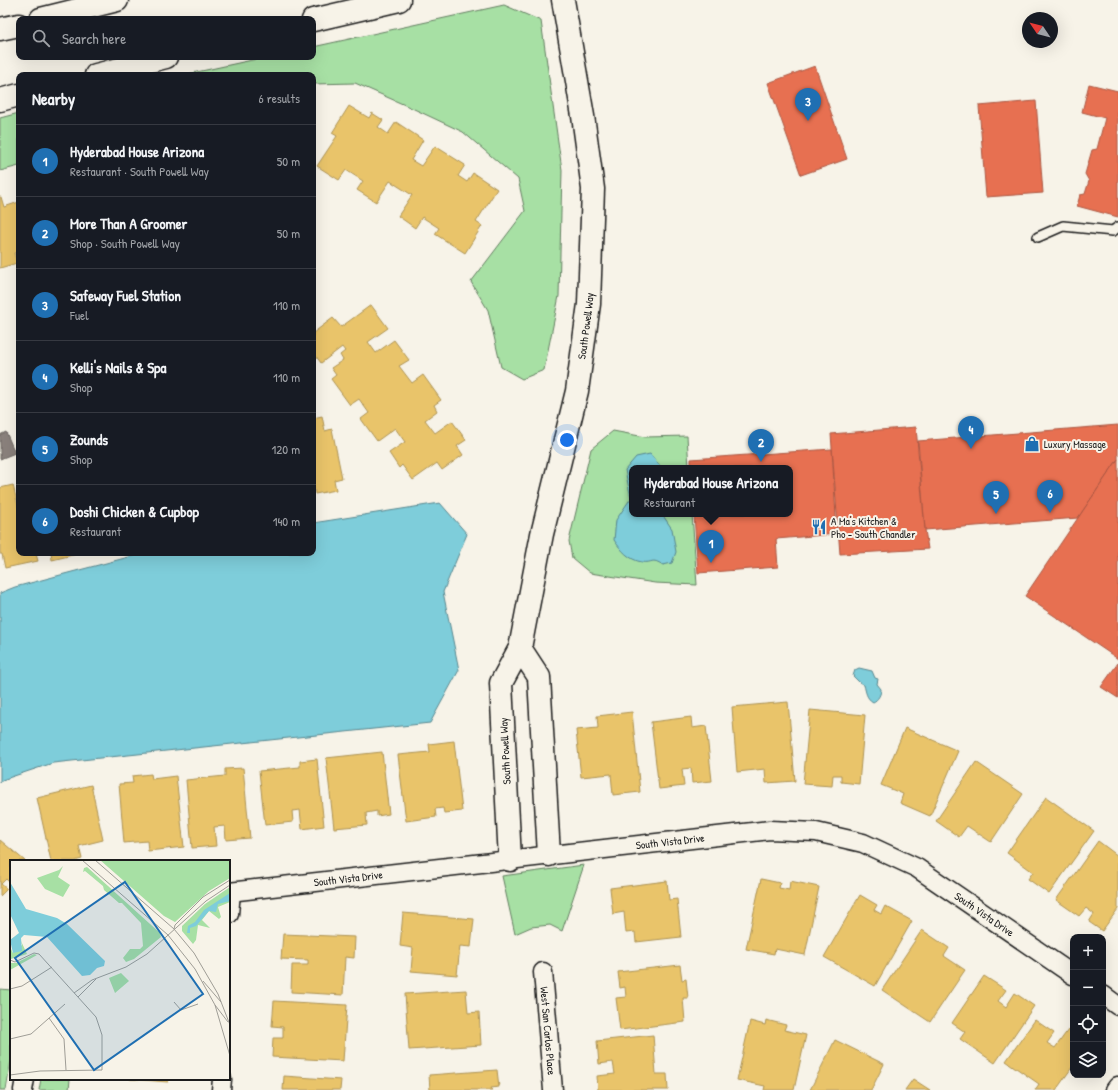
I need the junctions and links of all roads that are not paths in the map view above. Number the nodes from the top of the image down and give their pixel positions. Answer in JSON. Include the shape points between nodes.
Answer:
{"nodes":[{"id":1,"x":117,"y":0,"type":"edge"},
{"id":2,"x":399,"y":0,"type":"edge"},
{"id":3,"x":563,"y":0,"type":"edge"},
{"id":4,"x":53,"y":16,"type":"edge"},
{"id":5,"x":316,"y":19,"type":"edge"},
{"id":6,"x":16,"y":26,"type":"edge"},
{"id":7,"x":0,"y":29,"type":"edge"},
{"id":8,"x":154,"y":60,"type":"edge"},
{"id":9,"x":108,"y":72,"type":"edge"},
{"id":10,"x":16,"y":96,"type":"edge"},
{"id":11,"x":0,"y":100,"type":"edge"},
{"id":12,"x":1118,"y":227,"type":"edge"},
{"id":13,"x":1038,"y":237,"type":"dead end"},
{"id":14,"x":520,"y":648,"type":"junction"},
{"id":15,"x":549,"y":855,"type":"junction"},
{"id":16,"x":510,"y":860,"type":"junction"},
{"id":17,"x":230,"y":892,"type":"edge"},
{"id":18,"x":543,"y":972,"type":"dead end"},
{"id":19,"x":1070,"y":973,"type":"edge"},
{"id":20,"x":1106,"y":997,"type":"edge"},
{"id":21,"x":1118,"y":1006,"type":"edge"},
{"id":22,"x":25,"y":1080,"type":"edge"},
{"id":23,"x":1118,"y":1086,"type":"edge"},
{"id":24,"x":23,"y":1090,"type":"edge"},
{"id":25,"x":553,"y":1090,"type":"edge"},
{"id":26,"x":1115,"y":1090,"type":"edge"}],
"edges":[{"from":1,"to":4,"type":"street"},
{"from":2,"to":5,"type":"street"},
{"from":3,"to":14,"type":"street","name":"South Powell Way","via":[[593,189],[588,304],[577,391],[542,534]]},
{"from":6,"to":7,"type":"street"},
{"from":8,"to":9,"type":"street"},
{"from":10,"to":11,"type":"street"},
{"from":12,"to":13,"type":"lane","via":[[1113,231],[1063,226]]},
{"from":14,"to":15,"type":"street","via":[[539,676]]},
{"from":14,"to":16,"type":"street","name":"South Powell Way","via":[[501,683]]},
{"from":15,"to":16,"type":"street","name":"South Vista Drive"},
{"from":15,"to":19,"type":"street","name":"South Vista Drive","via":[[770,830],[816,832],[863,842],[917,868]]},
{"from":16,"to":17,"type":"street","name":"South Vista Drive"},
{"from":18,"to":25,"type":"street","name":"West San Carlos Place"},
{"from":20,"to":21,"type":"street"},
{"from":22,"to":24,"type":"street"},
{"from":23,"to":26,"type":"street"}]}
